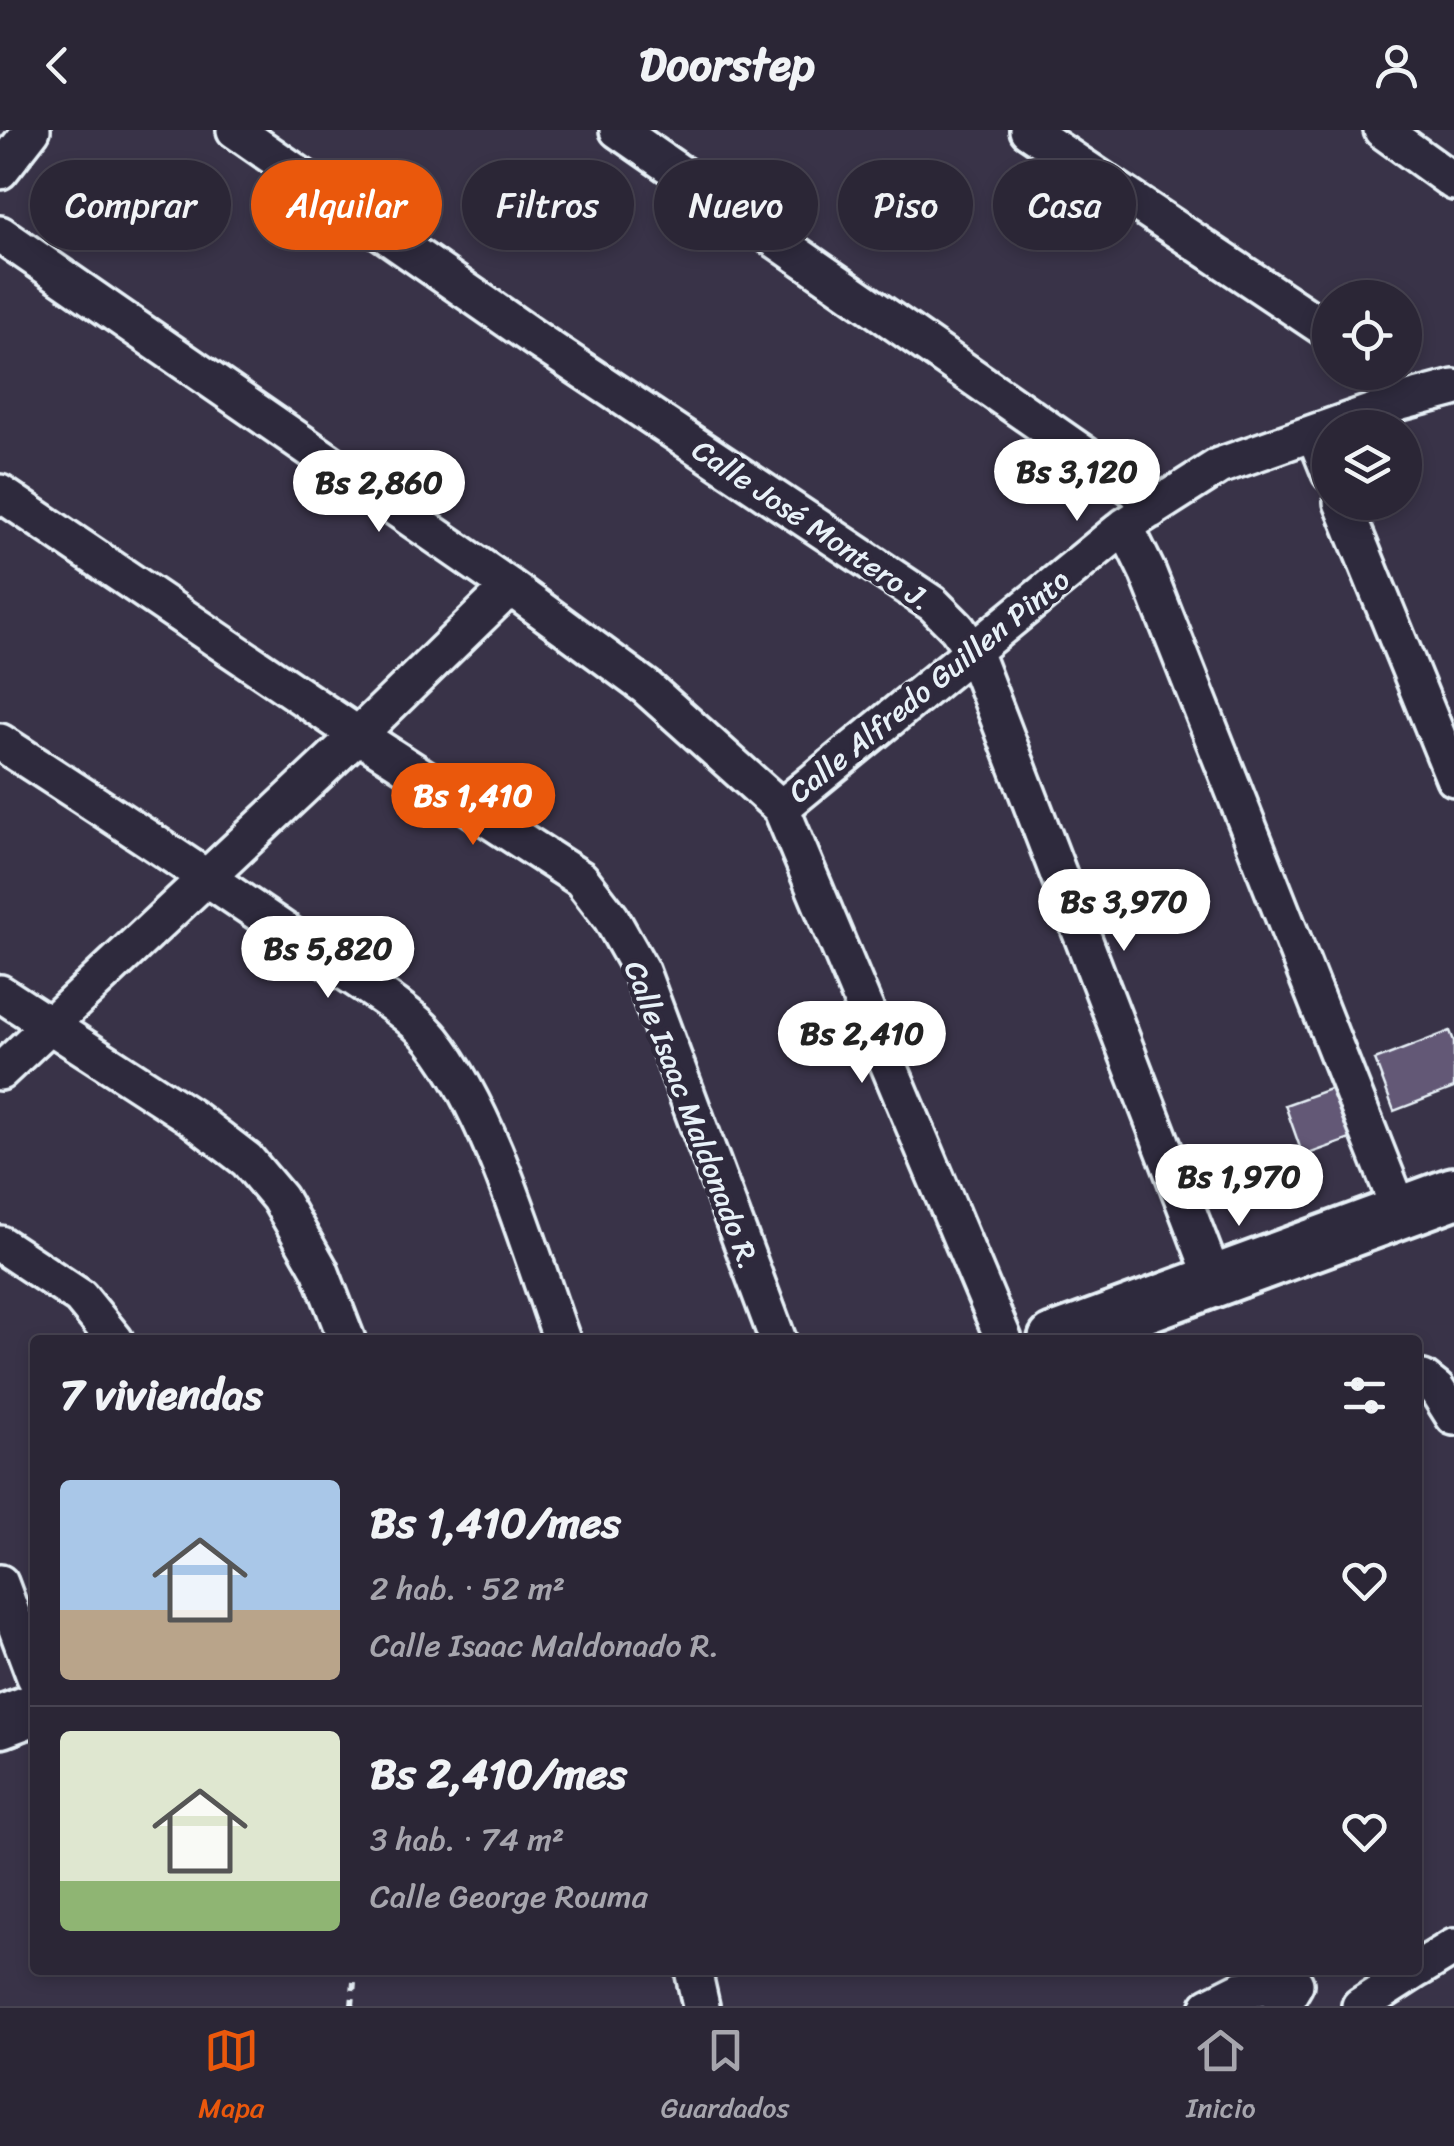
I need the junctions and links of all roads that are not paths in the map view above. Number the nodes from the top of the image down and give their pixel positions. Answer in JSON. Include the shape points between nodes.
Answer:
{"nodes":[{"id":1,"x":32,"y":130,"type":"edge"},
{"id":2,"x":236,"y":130,"type":"edge"},
{"id":3,"x":618,"y":130,"type":"edge"},
{"id":4,"x":1028,"y":130,"type":"edge"},
{"id":5,"x":1382,"y":130,"type":"edge"},
{"id":6,"x":0,"y":171,"type":"edge"},
{"id":7,"x":1454,"y":182,"type":"edge"},
{"id":8,"x":0,"y":234,"type":"edge"},
{"id":9,"x":1312,"y":320,"type":"edge"},
{"id":10,"x":1422,"y":388,"type":"edge"},
{"id":11,"x":1454,"y":388,"type":"edge"},
{"id":12,"x":1390,"y":390,"type":"edge"},
{"id":13,"x":1355,"y":410,"type":"edge"},
{"id":14,"x":1312,"y":434,"type":"edge"},
{"id":15,"x":0,"y":492,"type":"edge"},
{"id":16,"x":1138,"y":518,"type":"junction"},
{"id":17,"x":1349,"y":520,"type":"edge"},
{"id":18,"x":510,"y":587,"type":"junction"},
{"id":19,"x":972,"y":651,"type":"junction"},
{"id":20,"x":358,"y":735,"type":"junction"},
{"id":21,"x":0,"y":742,"type":"edge"},
{"id":22,"x":1454,"y":778,"type":"edge"},
{"id":23,"x":781,"y":808,"type":"junction"},
{"id":24,"x":207,"y":876,"type":"junction"},
{"id":25,"x":0,"y":993,"type":"edge"},
{"id":26,"x":48,"y":1025,"type":"junction"},
{"id":27,"x":0,"y":1072,"type":"edge"},
{"id":28,"x":1454,"y":1193,"type":"edge"},
{"id":29,"x":1402,"y":1214,"type":"junction"},
{"id":30,"x":0,"y":1244,"type":"edge"},
{"id":31,"x":1214,"y":1280,"type":"junction"},
{"id":32,"x":111,"y":1335,"type":"edge"},
{"id":33,"x":345,"y":1335,"type":"edge"},
{"id":34,"x":560,"y":1335,"type":"edge"},
{"id":35,"x":776,"y":1335,"type":"edge"},
{"id":36,"x":1002,"y":1335,"type":"edge"},
{"id":37,"x":1067,"y":1335,"type":"edge"},
{"id":38,"x":1422,"y":1379,"type":"edge"},
{"id":39,"x":1454,"y":1417,"type":"edge"},
{"id":40,"x":0,"y":1582,"type":"edge"},
{"id":41,"x":30,"y":1663,"type":"edge"},
{"id":42,"x":30,"y":1711,"type":"edge"},
{"id":43,"x":0,"y":1722,"type":"edge"},
{"id":44,"x":1454,"y":1947,"type":"edge"},
{"id":45,"x":1422,"y":1967,"type":"edge"},
{"id":46,"x":692,"y":1975,"type":"edge"},
{"id":47,"x":1410,"y":1975,"type":"edge"},
{"id":48,"x":1374,"y":2002,"type":"edge"},
{"id":49,"x":702,"y":2006,"type":"edge"},
{"id":50,"x":1209,"y":2006,"type":"edge"},
{"id":51,"x":1282,"y":2006,"type":"edge"}],
"edges":[{"from":1,"to":6,"type":"street"},
{"from":2,"to":19,"type":"street","name":"Calle José Montero J.","via":[[933,604]]},
{"from":3,"to":16,"type":"street","via":[[1136,491]]},
{"from":4,"to":9,"type":"street"},
{"from":5,"to":7,"type":"street"},
{"from":8,"to":18,"type":"street"},
{"from":10,"to":11,"type":"street","name":"Calle Alfredo Guillen Pinto"},
{"from":12,"to":13,"type":"street","name":"Calle Alfredo Guillen Pinto"},
{"from":14,"to":16,"type":"street","name":"Calle Alfredo Guillen Pinto","via":[[1219,466]]},
{"from":15,"to":20,"type":"street","name":"Calle Isaac Maldonado R."},
{"from":16,"to":19,"type":"street","name":"Calle Alfredo Guillen Pinto"},
{"from":16,"to":29,"type":"street","via":[[1148,573]]},
{"from":17,"to":22,"type":"street"},
{"from":18,"to":20,"type":"street"},
{"from":18,"to":23,"type":"street","via":[[646,686]]},
{"from":19,"to":23,"type":"street","name":"Calle Alfredo Guillen Pinto"},
{"from":19,"to":31,"type":"street","name":"Calle José Montero J."},
{"from":20,"to":24,"type":"street"},
{"from":20,"to":35,"type":"street","name":"Calle Isaac Maldonado R.","via":[[581,880],[611,918],[640,971]]},
{"from":21,"to":24,"type":"street"},
{"from":23,"to":36,"type":"street"},
{"from":24,"to":26,"type":"street"},
{"from":24,"to":34,"type":"street","via":[[432,1038],[500,1168]]},
{"from":25,"to":26,"type":"street"},
{"from":26,"to":27,"type":"street"},
{"from":26,"to":33,"type":"street","via":[[247,1160],[279,1198],[320,1270]]},
{"from":28,"to":29,"type":"main road"},
{"from":29,"to":31,"type":"main road"},
{"from":30,"to":32,"type":"street","via":[[80,1297]]},
{"from":31,"to":37,"type":"main road"},
{"from":38,"to":39,"type":"street"},
{"from":40,"to":41,"type":"street"},
{"from":42,"to":43,"type":"main road"},
{"from":44,"to":45,"type":"street"},
{"from":46,"to":49,"type":"street"},
{"from":47,"to":48,"type":"street"},
{"from":50,"to":51,"type":"street","via":[[1240,1990],[1295,1984]]}]}
